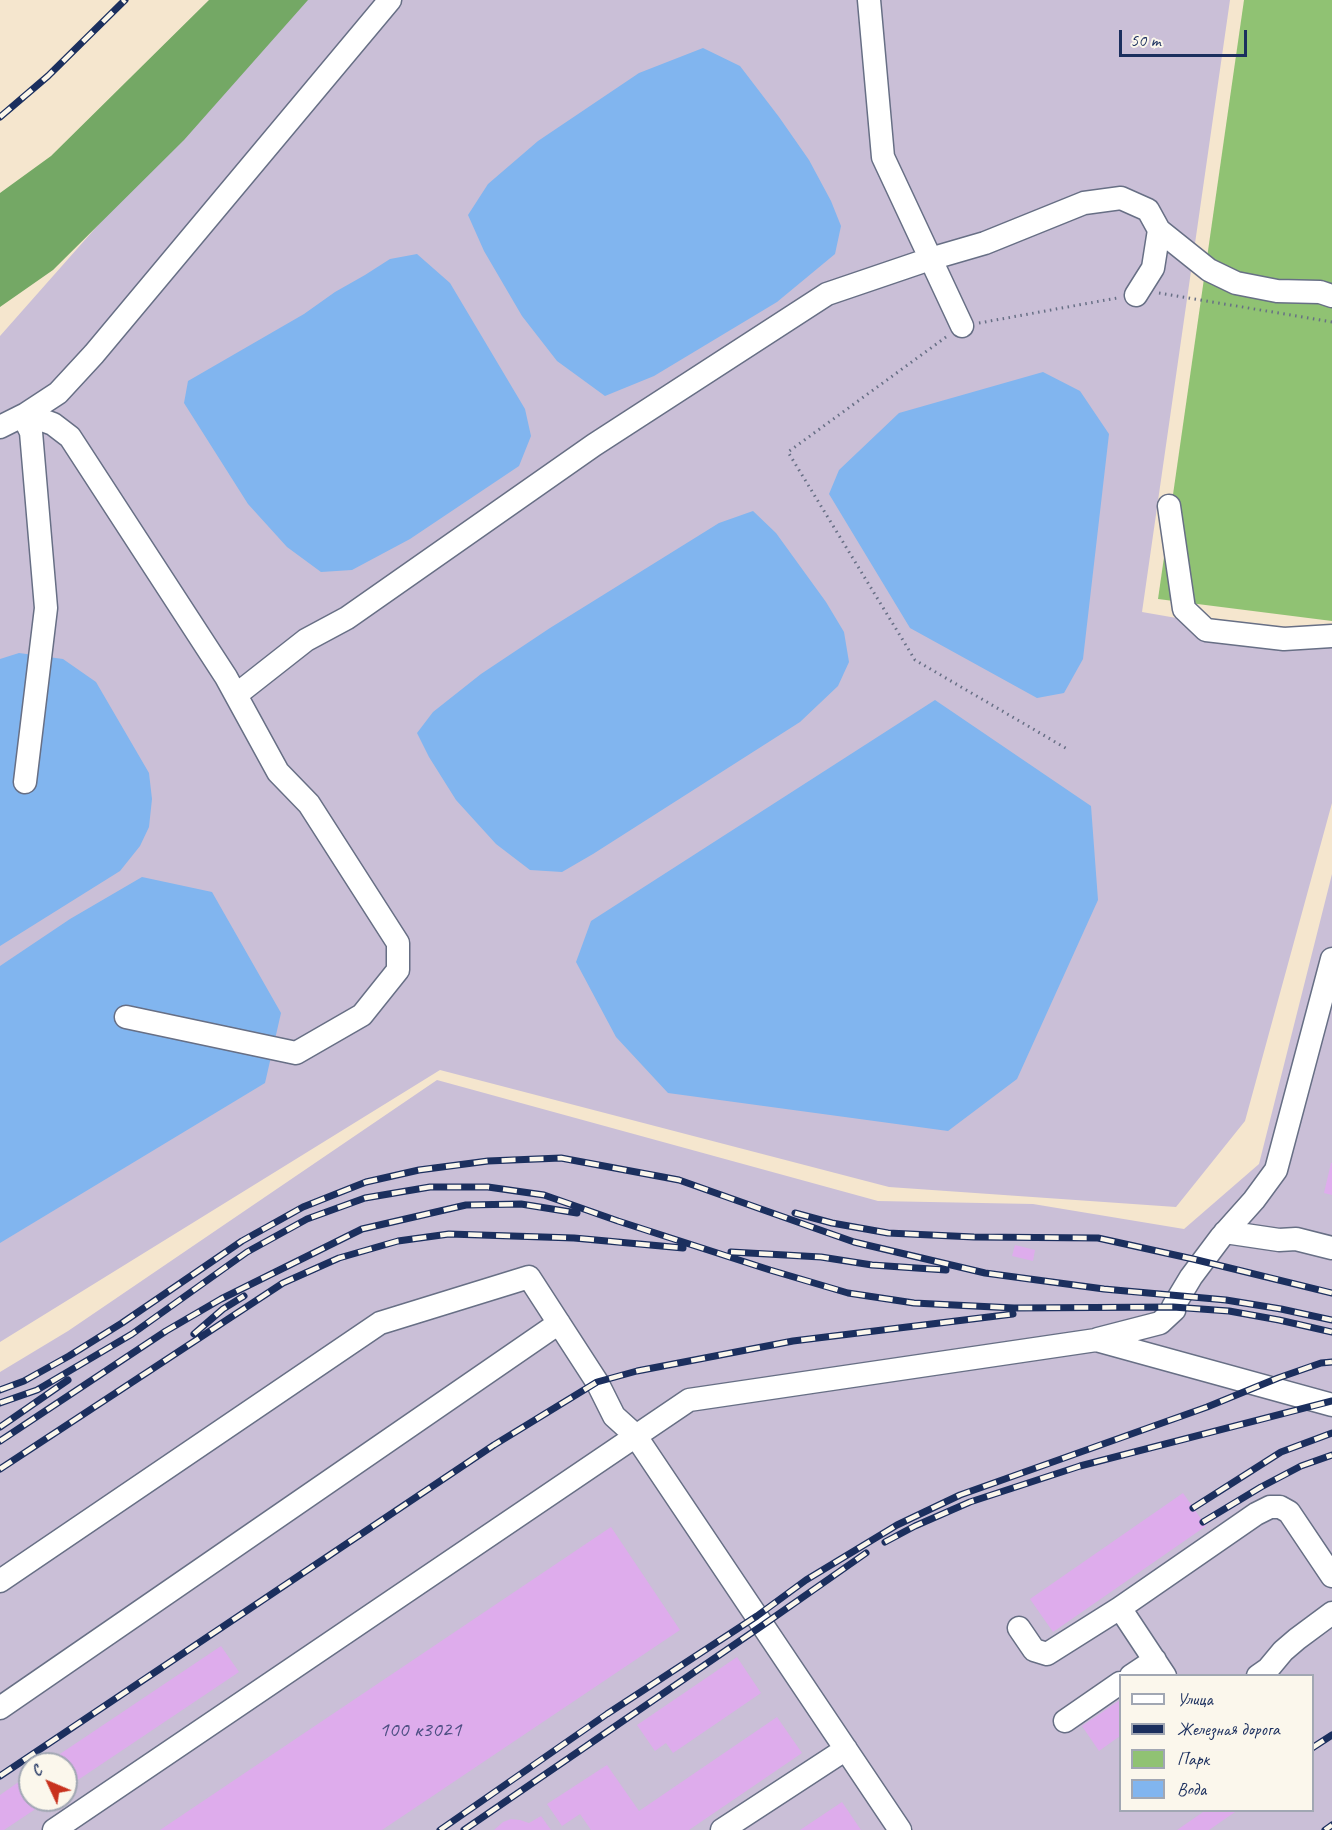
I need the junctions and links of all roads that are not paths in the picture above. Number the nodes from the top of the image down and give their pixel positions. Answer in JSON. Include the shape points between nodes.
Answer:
{"nodes":[{"id":1,"x":390,"y":0,"type":"edge"},
{"id":2,"x":869,"y":0,"type":"edge"},
{"id":3,"x":1159,"y":230,"type":"junction"},
{"id":4,"x":930,"y":259,"type":"junction"},
{"id":5,"x":1137,"y":295,"type":"road end"},
{"id":6,"x":1332,"y":296,"type":"edge"},
{"id":7,"x":962,"y":326,"type":"road end"},
{"id":8,"x":25,"y":415,"type":"junction"},
{"id":9,"x":0,"y":427,"type":"edge"},
{"id":10,"x":1169,"y":506,"type":"dead end"},
{"id":11,"x":1332,"y":636,"type":"edge"},
{"id":12,"x":236,"y":695,"type":"junction"},
{"id":13,"x":25,"y":782,"type":"dead end"},
{"id":14,"x":1332,"y":959,"type":"edge"},
{"id":15,"x":126,"y":1017,"type":"dead end"},
{"id":16,"x":1226,"y":1232,"type":"junction"},
{"id":17,"x":1332,"y":1248,"type":"edge"},
{"id":18,"x":559,"y":1323,"type":"junction"},
{"id":19,"x":1096,"y":1340,"type":"junction"},
{"id":20,"x":1332,"y":1405,"type":"edge"},
{"id":21,"x":635,"y":1435,"type":"junction"},
{"id":22,"x":1332,"y":1576,"type":"edge"},
{"id":23,"x":0,"y":1581,"type":"edge"},
{"id":24,"x":1120,"y":1608,"type":"junction"},
{"id":25,"x":1332,"y":1612,"type":"edge"},
{"id":26,"x":1020,"y":1628,"type":"dead end"},
{"id":27,"x":1160,"y":1668,"type":"edge"},
{"id":28,"x":1138,"y":1674,"type":"edge"},
{"id":29,"x":1261,"y":1674,"type":"edge"},
{"id":30,"x":1119,"y":1684,"type":"edge"},
{"id":31,"x":0,"y":1708,"type":"edge"},
{"id":32,"x":1065,"y":1721,"type":"dead end"},
{"id":33,"x":846,"y":1749,"type":"junction"},
{"id":34,"x":54,"y":1830,"type":"edge"},
{"id":35,"x":722,"y":1830,"type":"edge"},
{"id":36,"x":900,"y":1830,"type":"edge"}],
"edges":[{"from":1,"to":8,"type":"lane","via":[[94,354],[58,393]]},
{"from":2,"to":4,"type":"lane","via":[[883,158]]},
{"from":3,"to":4,"type":"lane","via":[[1148,210],[1121,198],[1084,203],[985,243]]},
{"from":3,"to":5,"type":"lane","via":[[1153,268]]},
{"from":3,"to":6,"type":"lane","via":[[1209,270],[1236,283]]},
{"from":4,"to":7,"type":"lane"},
{"from":4,"to":12,"type":"lane","via":[[827,294],[594,445],[347,618],[306,640]]},
{"from":8,"to":9,"type":"lane"},
{"from":8,"to":12,"type":"lane","via":[[53,424],[70,437]]},
{"from":8,"to":13,"type":"lane","via":[[31,432],[46,608]]},
{"from":10,"to":11,"type":"lane","via":[[1184,609],[1206,630],[1284,639]]},
{"from":12,"to":15,"type":"lane","via":[[278,772],[309,804],[398,943],[398,970],[362,1015],[296,1053]]},
{"from":14,"to":16,"type":"lane","via":[[1276,1170]]},
{"from":16,"to":17,"type":"lane","via":[[1296,1239]]},
{"from":16,"to":19,"type":"lane","via":[[1178,1296],[1174,1310],[1160,1323]]},
{"from":18,"to":21,"type":"lane","via":[[614,1416]]},
{"from":18,"to":23,"type":"lane","via":[[529,1277],[380,1323]]},
{"from":18,"to":31,"type":"lane"},
{"from":19,"to":20,"type":"lane"},
{"from":19,"to":21,"type":"lane","via":[[689,1400]]},
{"from":21,"to":33,"type":"lane"},
{"from":21,"to":34,"type":"lane"},
{"from":22,"to":24,"type":"lane","via":[[1288,1512],[1270,1507]]},
{"from":24,"to":26,"type":"lane","via":[[1047,1654],[1034,1650]]},
{"from":24,"to":27,"type":"lane"},
{"from":25,"to":29,"type":"lane"},
{"from":27,"to":28,"type":"lane"},
{"from":30,"to":32,"type":"lane"},
{"from":33,"to":35,"type":"lane"},
{"from":33,"to":36,"type":"lane"}]}
